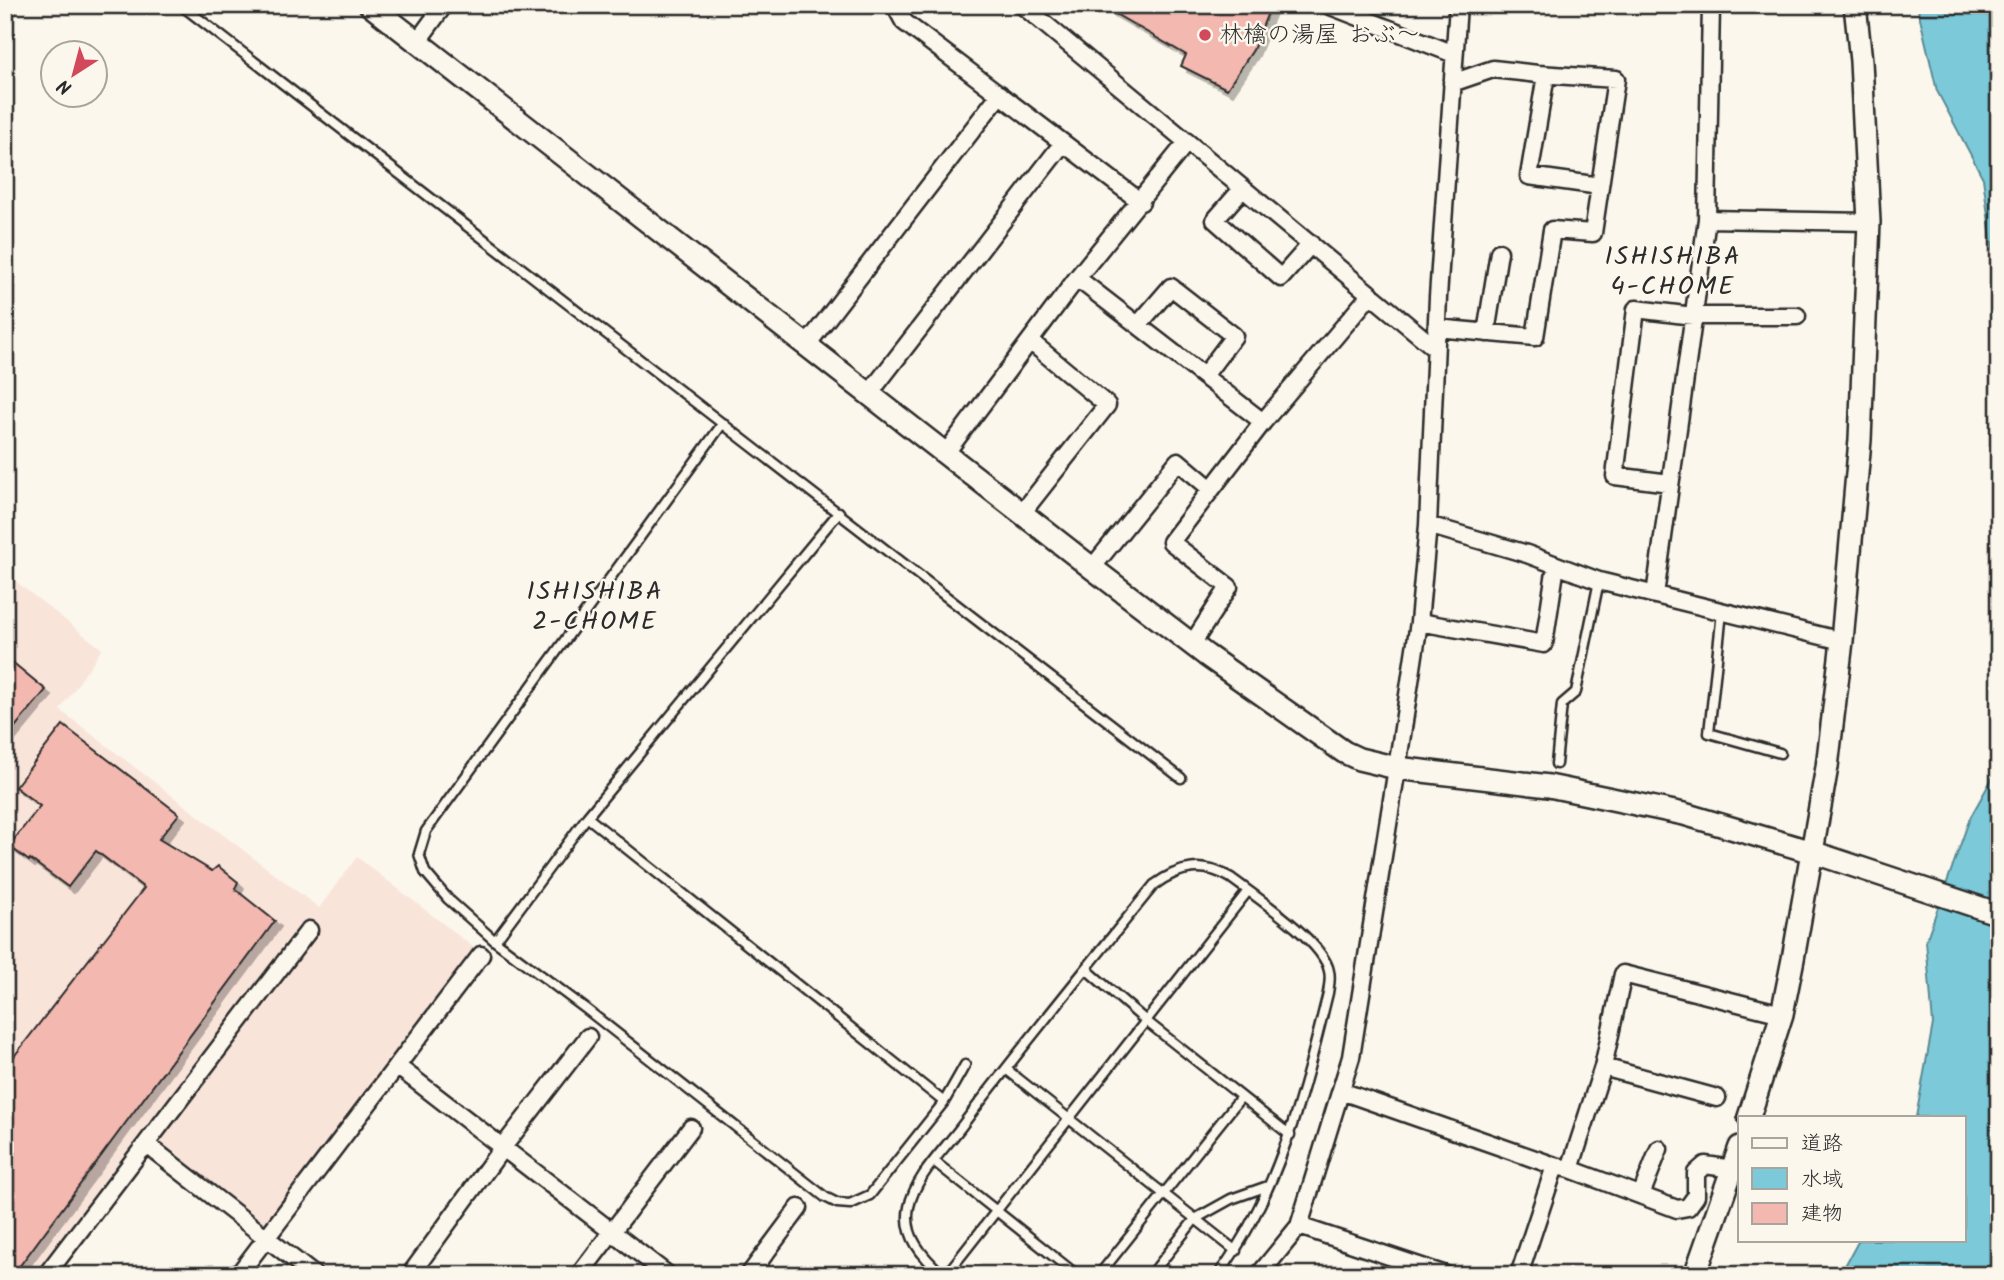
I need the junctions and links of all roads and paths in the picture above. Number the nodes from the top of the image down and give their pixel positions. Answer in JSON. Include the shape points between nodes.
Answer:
{"nodes":[{"id":1,"x":14,"y":5,"type":"edge"},
{"id":2,"x":181,"y":5,"type":"edge"},
{"id":3,"x":370,"y":5,"type":"edge"},
{"id":4,"x":444,"y":5,"type":"edge"},
{"id":5,"x":901,"y":5,"type":"edge"},
{"id":6,"x":1022,"y":5,"type":"edge"},
{"id":7,"x":1328,"y":5,"type":"edge"},
{"id":8,"x":1458,"y":5,"type":"edge"},
{"id":9,"x":1711,"y":5,"type":"edge"},
{"id":10,"x":1855,"y":5,"type":"edge"},
{"id":11,"x":5,"y":16,"type":"edge"},
{"id":12,"x":417,"y":42,"type":"junction"},
{"id":13,"x":1454,"y":54,"type":"junction"},
{"id":14,"x":1546,"y":75,"type":"junction"},
{"id":15,"x":1452,"y":83,"type":"junction"},
{"id":16,"x":1000,"y":94,"type":"junction"},
{"id":17,"x":1187,"y":142,"type":"junction"},
{"id":18,"x":1063,"y":143,"type":"junction"},
{"id":19,"x":1600,"y":186,"type":"junction"},
{"id":20,"x":1243,"y":188,"type":"junction"},
{"id":21,"x":1141,"y":202,"type":"junction"},
{"id":22,"x":1707,"y":219,"type":"junction"},
{"id":23,"x":1869,"y":222,"type":"junction"},
{"id":24,"x":1311,"y":244,"type":"junction"},
{"id":25,"x":1499,"y":252,"type":"dead end"},
{"id":26,"x":1077,"y":278,"type":"junction"},
{"id":27,"x":1370,"y":294,"type":"junction"},
{"id":28,"x":1693,"y":316,"type":"junction"},
{"id":29,"x":1797,"y":316,"type":"dead end"},
{"id":30,"x":1138,"y":325,"type":"junction"},
{"id":31,"x":1436,"y":328,"type":"junction"},
{"id":32,"x":1486,"y":332,"type":"junction"},
{"id":33,"x":1030,"y":341,"type":"junction"},
{"id":34,"x":806,"y":346,"type":"junction"},
{"id":35,"x":1435,"y":348,"type":"junction"},
{"id":36,"x":1204,"y":376,"type":"junction"},
{"id":37,"x":869,"y":394,"type":"junction"},
{"id":38,"x":1263,"y":422,"type":"junction"},
{"id":39,"x":723,"y":423,"type":"junction"},
{"id":40,"x":945,"y":454,"type":"junction"},
{"id":41,"x":1671,"y":484,"type":"junction"},
{"id":42,"x":1212,"y":489,"type":"junction"},
{"id":43,"x":839,"y":512,"type":"junction"},
{"id":44,"x":1022,"y":513,"type":"junction"},
{"id":45,"x":1428,"y":525,"type":"junction"},
{"id":46,"x":1556,"y":565,"type":"junction"},
{"id":47,"x":1092,"y":568,"type":"junction"},
{"id":48,"x":1599,"y":581,"type":"junction"},
{"id":49,"x":1655,"y":595,"type":"junction"},
{"id":50,"x":1722,"y":612,"type":"junction"},
{"id":51,"x":1419,"y":622,"type":"junction"},
{"id":52,"x":1843,"y":641,"type":"junction"},
{"id":53,"x":1192,"y":644,"type":"junction"},
{"id":54,"x":1780,"y":753,"type":"dead end"},
{"id":55,"x":1556,"y":764,"type":"dead end"},
{"id":56,"x":1397,"y":768,"type":"junction"},
{"id":57,"x":1181,"y":778,"type":"dead end"},
{"id":58,"x":587,"y":817,"type":"junction"},
{"id":59,"x":1822,"y":855,"type":"junction"},
{"id":60,"x":1248,"y":891,"type":"junction"},
{"id":61,"x":1999,"y":914,"type":"edge"},
{"id":62,"x":309,"y":930,"type":"dead end"},
{"id":63,"x":495,"y":941,"type":"junction"},
{"id":64,"x":481,"y":956,"type":"dead end"},
{"id":65,"x":1086,"y":969,"type":"junction"},
{"id":66,"x":1782,"y":1014,"type":"junction"},
{"id":67,"x":1146,"y":1021,"type":"junction"},
{"id":68,"x":588,"y":1037,"type":"dead end"},
{"id":69,"x":965,"y":1065,"type":"dead end"},
{"id":70,"x":397,"y":1066,"type":"junction"},
{"id":71,"x":1602,"y":1067,"type":"junction"},
{"id":72,"x":1006,"y":1069,"type":"junction"},
{"id":73,"x":1341,"y":1091,"type":"junction"},
{"id":74,"x":1241,"y":1097,"type":"junction"},
{"id":75,"x":1717,"y":1098,"type":"dead end"},
{"id":76,"x":944,"y":1102,"type":"junction"},
{"id":77,"x":1749,"y":1116,"type":"edge"},
{"id":78,"x":1068,"y":1120,"type":"junction"},
{"id":79,"x":691,"y":1128,"type":"dead end"},
{"id":80,"x":1290,"y":1135,"type":"junction"},
{"id":81,"x":146,"y":1144,"type":"junction"},
{"id":82,"x":503,"y":1147,"type":"junction"},
{"id":83,"x":1659,"y":1149,"type":"dead end"},
{"id":84,"x":1738,"y":1153,"type":"edge"},
{"id":85,"x":935,"y":1161,"type":"junction"},
{"id":86,"x":1563,"y":1168,"type":"junction"},
{"id":87,"x":1733,"y":1169,"type":"junction"},
{"id":88,"x":1268,"y":1186,"type":"junction"},
{"id":89,"x":1163,"y":1194,"type":"junction"},
{"id":90,"x":1641,"y":1195,"type":"junction"},
{"id":91,"x":799,"y":1208,"type":"dead end"},
{"id":92,"x":996,"y":1210,"type":"junction"},
{"id":93,"x":1195,"y":1219,"type":"junction"},
{"id":94,"x":1298,"y":1226,"type":"junction"},
{"id":95,"x":612,"y":1232,"type":"junction"},
{"id":96,"x":266,"y":1238,"type":"junction"},
{"id":97,"x":1236,"y":1251,"type":"junction"},
{"id":98,"x":46,"y":1275,"type":"edge"},
{"id":99,"x":238,"y":1275,"type":"edge"},
{"id":100,"x":314,"y":1275,"type":"edge"},
{"id":101,"x":410,"y":1275,"type":"edge"},
{"id":102,"x":579,"y":1275,"type":"edge"},
{"id":103,"x":668,"y":1275,"type":"edge"},
{"id":104,"x":749,"y":1275,"type":"edge"},
{"id":105,"x":944,"y":1275,"type":"edge"},
{"id":106,"x":1077,"y":1275,"type":"edge"},
{"id":107,"x":1098,"y":1275,"type":"edge"},
{"id":108,"x":1151,"y":1275,"type":"edge"},
{"id":109,"x":1218,"y":1275,"type":"edge"},
{"id":110,"x":1259,"y":1275,"type":"edge"},
{"id":111,"x":1446,"y":1275,"type":"edge"},
{"id":112,"x":1520,"y":1275,"type":"edge"},
{"id":113,"x":1695,"y":1275,"type":"edge"}],
"edges":[{"from":1,"to":11,"type":"lane"},
{"from":2,"to":39,"type":"lane"},
{"from":3,"to":12,"type":"street"},
{"from":4,"to":12,"type":"street"},
{"from":5,"to":16,"type":"street","via":[[898,11],[904,22]]},
{"from":6,"to":17,"type":"street"},
{"from":7,"to":13,"type":"street"},
{"from":8,"to":13,"type":"street"},
{"from":9,"to":22,"type":"street"},
{"from":10,"to":23,"type":"street"},
{"from":12,"to":34,"type":"street"},
{"from":13,"to":15,"type":"street"},
{"from":14,"to":15,"type":"street","via":[[1493,69]]},
{"from":14,"to":19,"type":"street","via":[[1529,176]]},
{"from":14,"to":19,"type":"street","via":[[1616,79]]},
{"from":15,"to":31,"type":"street"},
{"from":16,"to":18,"type":"street"},
{"from":16,"to":34,"type":"street"},
{"from":17,"to":20,"type":"street"},
{"from":17,"to":21,"type":"street"},
{"from":18,"to":21,"type":"street"},
{"from":18,"to":37,"type":"street"},
{"from":19,"to":32,"type":"street","via":[[1593,233],[1552,230],[1535,337]]},
{"from":20,"to":24,"type":"street"},
{"from":20,"to":24,"type":"street","via":[[1215,220],[1281,278]]},
{"from":21,"to":26,"type":"street"},
{"from":22,"to":23,"type":"street"},
{"from":22,"to":28,"type":"street"},
{"from":23,"to":52,"type":"street","via":[[1860,440]]},
{"from":24,"to":27,"type":"street"},
{"from":25,"to":32,"type":"street"},
{"from":26,"to":30,"type":"street"},
{"from":26,"to":33,"type":"street"},
{"from":27,"to":35,"type":"street"},
{"from":27,"to":38,"type":"street"},
{"from":28,"to":29,"type":"street"},
{"from":28,"to":41,"type":"street"},
{"from":28,"to":41,"type":"street","via":[[1636,309],[1615,477]]},
{"from":30,"to":36,"type":"street"},
{"from":30,"to":36,"type":"street","via":[[1171,287],[1234,336]]},
{"from":31,"to":32,"type":"street"},
{"from":31,"to":35,"type":"street"},
{"from":33,"to":40,"type":"street"},
{"from":33,"to":44,"type":"street","via":[[1107,405]]},
{"from":34,"to":37,"type":"street"},
{"from":35,"to":45,"type":"street"},
{"from":36,"to":38,"type":"street"},
{"from":37,"to":40,"type":"street"},
{"from":38,"to":42,"type":"street"},
{"from":39,"to":43,"type":"lane"},
{"from":39,"to":63,"type":"lane","via":[[426,831],[419,854],[425,872],[448,900]]},
{"from":40,"to":44,"type":"street"},
{"from":41,"to":49,"type":"street"},
{"from":42,"to":47,"type":"street","via":[[1178,461]]},
{"from":42,"to":53,"type":"street","via":[[1171,542],[1229,587]]},
{"from":43,"to":57,"type":"lane"},
{"from":43,"to":58,"type":"lane"},
{"from":44,"to":47,"type":"street"},
{"from":45,"to":46,"type":"street"},
{"from":45,"to":51,"type":"street"},
{"from":46,"to":48,"type":"street"},
{"from":46,"to":51,"type":"street","via":[[1544,644]]},
{"from":47,"to":53,"type":"street"},
{"from":48,"to":49,"type":"street"},
{"from":48,"to":55,"type":"lane","via":[[1576,692],[1562,704]]},
{"from":49,"to":50,"type":"street"},
{"from":50,"to":52,"type":"street"},
{"from":50,"to":54,"type":"lane","via":[[1709,733]]},
{"from":51,"to":56,"type":"street"},
{"from":52,"to":59,"type":"street","via":[[1827,767]]},
{"from":53,"to":56,"type":"street","via":[[1344,752]]},
{"from":56,"to":59,"type":"street","via":[[1549,786],[1684,814]]},
{"from":56,"to":73,"type":"street","via":[[1351,1057]]},
{"from":58,"to":63,"type":"lane"},
{"from":58,"to":76,"type":"lane"},
{"from":59,"to":61,"type":"street"},
{"from":59,"to":66,"type":"street"},
{"from":60,"to":65,"type":"lane","via":[[1218,870],[1176,871],[1154,885]]},
{"from":60,"to":67,"type":"lane"},
{"from":60,"to":80,"type":"lane","via":[[1304,935],[1322,955],[1329,972],[1328,993]]},
{"from":62,"to":81,"type":"street"},
{"from":63,"to":76,"type":"lane","via":[[836,1203],[849,1204],[870,1195]]},
{"from":64,"to":70,"type":"street"},
{"from":65,"to":67,"type":"lane"},
{"from":65,"to":72,"type":"lane"},
{"from":66,"to":71,"type":"street","via":[[1623,974]]},
{"from":66,"to":77,"type":"street"},
{"from":67,"to":74,"type":"lane"},
{"from":67,"to":78,"type":"lane"},
{"from":68,"to":82,"type":"street"},
{"from":69,"to":76,"type":"lane"},
{"from":70,"to":82,"type":"street"},
{"from":70,"to":96,"type":"street"},
{"from":71,"to":75,"type":"street"},
{"from":71,"to":86,"type":"street"},
{"from":72,"to":78,"type":"lane"},
{"from":72,"to":85,"type":"lane"},
{"from":73,"to":86,"type":"street"},
{"from":73,"to":94,"type":"street"},
{"from":74,"to":80,"type":"lane"},
{"from":74,"to":89,"type":"lane"},
{"from":78,"to":89,"type":"lane"},
{"from":78,"to":92,"type":"lane"},
{"from":79,"to":95,"type":"street"},
{"from":80,"to":88,"type":"lane"},
{"from":81,"to":96,"type":"street"},
{"from":81,"to":98,"type":"street"},
{"from":82,"to":95,"type":"street"},
{"from":82,"to":101,"type":"street"},
{"from":83,"to":90,"type":"street"},
{"from":84,"to":87,"type":"street"},
{"from":85,"to":92,"type":"lane"},
{"from":85,"to":105,"type":"lane","via":[[912,1197],[909,1226],[921,1255]]},
{"from":86,"to":90,"type":"street"},
{"from":86,"to":112,"type":"street"},
{"from":87,"to":90,"type":"street","via":[[1705,1165],[1696,1172],[1696,1196],[1688,1207],[1677,1209]]},
{"from":87,"to":113,"type":"street"},
{"from":88,"to":93,"type":"lane"},
{"from":88,"to":97,"type":"lane"},
{"from":89,"to":93,"type":"lane"},
{"from":89,"to":107,"type":"lane"},
{"from":91,"to":104,"type":"street"},
{"from":92,"to":105,"type":"lane"},
{"from":92,"to":106,"type":"lane"},
{"from":93,"to":97,"type":"lane"},
{"from":93,"to":108,"type":"lane"},
{"from":94,"to":110,"type":"street"},
{"from":94,"to":111,"type":"street"},
{"from":95,"to":102,"type":"street"},
{"from":95,"to":103,"type":"street"},
{"from":96,"to":99,"type":"street"},
{"from":96,"to":100,"type":"street"},
{"from":97,"to":109,"type":"lane"}]}
